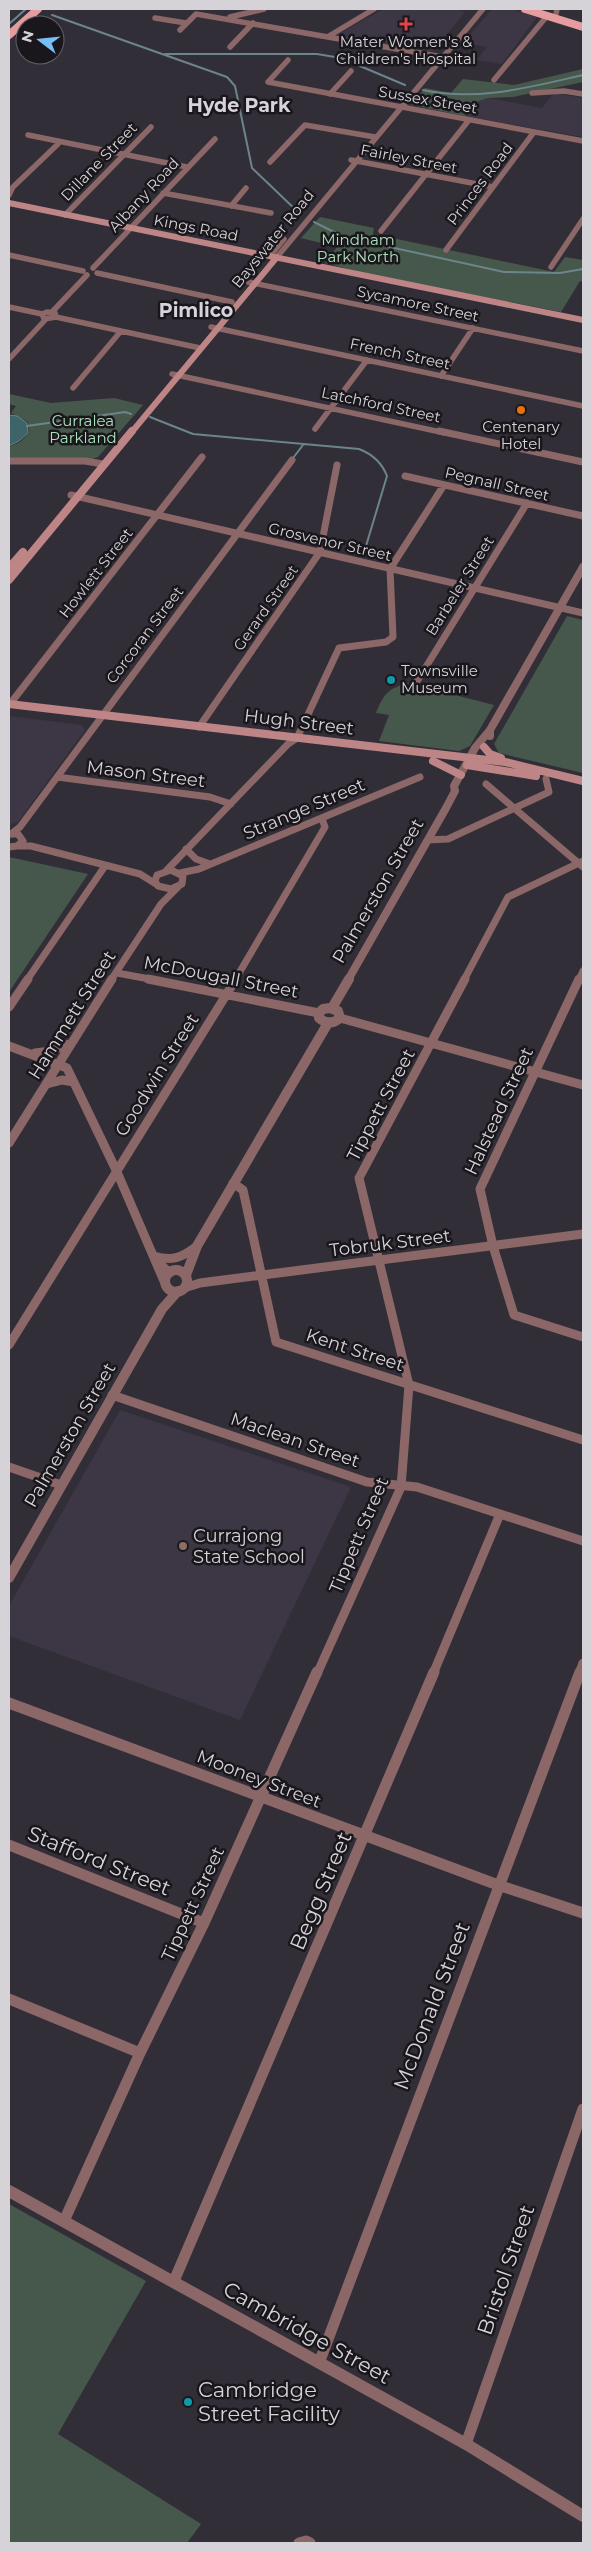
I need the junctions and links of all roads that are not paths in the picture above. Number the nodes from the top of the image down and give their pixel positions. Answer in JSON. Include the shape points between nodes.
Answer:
{"nodes":[{"id":1,"x":38,"y":9,"type":"edge"},
{"id":2,"x":264,"y":9,"type":"edge"},
{"id":3,"x":374,"y":9,"type":"edge"},
{"id":4,"x":477,"y":9,"type":"edge"},
{"id":5,"x":483,"y":9,"type":"edge"},
{"id":6,"x":524,"y":9,"type":"edge"},
{"id":7,"x":540,"y":9,"type":"edge"},
{"id":8,"x":556,"y":11,"type":"edge"},
{"id":9,"x":547,"y":16,"type":"junction"},
{"id":10,"x":155,"y":18,"type":"dead end"},
{"id":11,"x":225,"y":19,"type":"junction"},
{"id":12,"x":583,"y":22,"type":"edge"},
{"id":13,"x":253,"y":23,"type":"junction"},
{"id":14,"x":186,"y":24,"type":"junction"},
{"id":15,"x":583,"y":27,"type":"edge"},
{"id":16,"x":180,"y":30,"type":"dead end"},
{"id":17,"x":9,"y":35,"type":"edge"},
{"id":18,"x":329,"y":36,"type":"junction"},
{"id":19,"x":230,"y":47,"type":"dead end"},
{"id":20,"x":440,"y":56,"type":"junction"},
{"id":21,"x":288,"y":60,"type":"dead end"},
{"id":22,"x":351,"y":71,"type":"dead end"},
{"id":23,"x":494,"y":80,"type":"dead end"},
{"id":24,"x":268,"y":82,"type":"joint"},
{"id":25,"x":532,"y":93,"type":"dead end"},
{"id":26,"x":330,"y":94,"type":"junction"},
{"id":27,"x":583,"y":94,"type":"edge"},
{"id":28,"x":398,"y":107,"type":"junction"},
{"id":29,"x":469,"y":120,"type":"junction"},
{"id":30,"x":151,"y":126,"type":"dead end"},
{"id":31,"x":534,"y":132,"type":"junction"},
{"id":32,"x":28,"y":135,"type":"dead end"},
{"id":33,"x":373,"y":137,"type":"junction"},
{"id":34,"x":215,"y":139,"type":"dead end"},
{"id":35,"x":583,"y":141,"type":"edge"},
{"id":36,"x":58,"y":144,"type":"junction"},
{"id":37,"x":124,"y":154,"type":"junction"},
{"id":38,"x":353,"y":161,"type":"junction"},
{"id":39,"x":270,"y":162,"type":"dead end"},
{"id":40,"x":187,"y":166,"type":"junction"},
{"id":41,"x":425,"y":174,"type":"junction"},
{"id":42,"x":493,"y":187,"type":"junction"},
{"id":43,"x":11,"y":188,"type":"edge"},
{"id":44,"x":246,"y":188,"type":"dead end"},
{"id":45,"x":163,"y":193,"type":"junction"},
{"id":46,"x":9,"y":195,"type":"edge"},
{"id":47,"x":9,"y":203,"type":"edge"},
{"id":48,"x":231,"y":206,"type":"junction"},
{"id":49,"x":271,"y":213,"type":"dead end"},
{"id":50,"x":65,"y":215,"type":"junction"},
{"id":51,"x":583,"y":220,"type":"edge"},
{"id":52,"x":130,"y":228,"type":"junction"},
{"id":53,"x":381,"y":231,"type":"dead end"},
{"id":54,"x":446,"y":250,"type":"dead end"},
{"id":55,"x":9,"y":255,"type":"edge"},
{"id":56,"x":274,"y":256,"type":"junction"},
{"id":57,"x":551,"y":267,"type":"dead end"},
{"id":58,"x":95,"y":271,"type":"junction"},
{"id":59,"x":85,"y":273,"type":"junction"},
{"id":60,"x":252,"y":283,"type":"junction"},
{"id":61,"x":232,"y":302,"type":"junction"},
{"id":62,"x":9,"y":307,"type":"edge"},
{"id":63,"x":54,"y":314,"type":"junction"},
{"id":64,"x":44,"y":317,"type":"junction"},
{"id":65,"x":583,"y":320,"type":"edge"},
{"id":66,"x":214,"y":328,"type":"junction"},
{"id":67,"x":473,"y":328,"type":"junction"},
{"id":68,"x":121,"y":331,"type":"junction"},
{"id":69,"x":197,"y":348,"type":"junction"},
{"id":70,"x":583,"y":351,"type":"edge"},
{"id":71,"x":9,"y":359,"type":"edge"},
{"id":72,"x":368,"y":360,"type":"junction"},
{"id":73,"x":175,"y":374,"type":"junction"},
{"id":74,"x":441,"y":376,"type":"junction"},
{"id":75,"x":73,"y":388,"type":"dead end"},
{"id":76,"x":583,"y":406,"type":"edge"},
{"id":77,"x":334,"y":407,"type":"junction"},
{"id":78,"x":316,"y":429,"type":"dead end"},
{"id":79,"x":202,"y":457,"type":"dead end"},
{"id":80,"x":292,"y":460,"type":"dead end"},
{"id":81,"x":9,"y":461,"type":"edge"},
{"id":82,"x":583,"y":462,"type":"edge"},
{"id":83,"x":101,"y":464,"type":"junction"},
{"id":84,"x":338,"y":465,"type":"dead end"},
{"id":85,"x":405,"y":476,"type":"dead end"},
{"id":86,"x":444,"y":485,"type":"junction"},
{"id":87,"x":74,"y":495,"type":"junction"},
{"id":88,"x":527,"y":503,"type":"junction"},
{"id":89,"x":157,"y":514,"type":"junction"},
{"id":90,"x":583,"y":516,"type":"edge"},
{"id":91,"x":238,"y":533,"type":"junction"},
{"id":92,"x":320,"y":552,"type":"junction"},
{"id":93,"x":583,"y":567,"type":"edge"},
{"id":94,"x":9,"y":568,"type":"edge"},
{"id":95,"x":390,"y":568,"type":"junction"},
{"id":96,"x":9,"y":580,"type":"edge"},
{"id":97,"x":474,"y":588,"type":"junction"},
{"id":98,"x":560,"y":608,"type":"junction"},
{"id":99,"x":583,"y":613,"type":"edge"},
{"id":100,"x":416,"y":683,"type":"dead end"},
{"id":101,"x":9,"y":706,"type":"edge"},
{"id":102,"x":100,"y":718,"type":"junction"},
{"id":103,"x":200,"y":726,"type":"junction"},
{"id":104,"x":490,"y":730,"type":"junction"},
{"id":105,"x":297,"y":738,"type":"junction"},
{"id":106,"x":288,"y":744,"type":"junction"},
{"id":107,"x":484,"y":747,"type":"junction"},
{"id":108,"x":433,"y":761,"type":"junction"},
{"id":109,"x":472,"y":762,"type":"junction"},
{"id":110,"x":516,"y":764,"type":"junction"},
{"id":111,"x":461,"y":776,"type":"junction"},
{"id":112,"x":420,"y":777,"type":"dead end"},
{"id":113,"x":56,"y":778,"type":"junction"},
{"id":114,"x":546,"y":778,"type":"junction"},
{"id":115,"x":583,"y":781,"type":"edge"},
{"id":116,"x":486,"y":784,"type":"dead end"},
{"id":117,"x":583,"y":788,"type":"edge"},
{"id":118,"x":455,"y":791,"type":"junction"},
{"id":119,"x":230,"y":804,"type":"junction"},
{"id":120,"x":514,"y":808,"type":"junction"},
{"id":121,"x":322,"y":819,"type":"junction"},
{"id":122,"x":20,"y":826,"type":"junction"},
{"id":123,"x":10,"y":834,"type":"edge"},
{"id":124,"x":428,"y":840,"type":"junction"},
{"id":125,"x":15,"y":844,"type":"edge"},
{"id":126,"x":186,"y":849,"type":"junction"},
{"id":127,"x":177,"y":862,"type":"junction"},
{"id":128,"x":210,"y":864,"type":"junction"},
{"id":129,"x":582,"y":864,"type":"edge"},
{"id":130,"x":105,"y":866,"type":"junction"},
{"id":131,"x":199,"y":869,"type":"junction"},
{"id":132,"x":163,"y":872,"type":"junction"},
{"id":133,"x":179,"y":873,"type":"junction"},
{"id":134,"x":140,"y":874,"type":"junction"},
{"id":135,"x":159,"y":886,"type":"junction"},
{"id":136,"x":180,"y":886,"type":"junction"},
{"id":137,"x":161,"y":904,"type":"junction"},
{"id":138,"x":583,"y":971,"type":"edge"},
{"id":139,"x":117,"y":972,"type":"junction"},
{"id":140,"x":228,"y":993,"type":"junction"},
{"id":141,"x":9,"y":1007,"type":"edge"},
{"id":142,"x":332,"y":1008,"type":"junction"},
{"id":143,"x":319,"y":1013,"type":"junction"},
{"id":144,"x":340,"y":1018,"type":"junction"},
{"id":145,"x":328,"y":1023,"type":"junction"},
{"id":146,"x":433,"y":1042,"type":"junction"},
{"id":147,"x":69,"y":1044,"type":"junction"},
{"id":148,"x":9,"y":1046,"type":"edge"},
{"id":149,"x":32,"y":1053,"type":"junction"},
{"id":150,"x":60,"y":1064,"type":"junction"},
{"id":151,"x":535,"y":1071,"type":"junction"},
{"id":152,"x":74,"y":1082,"type":"junction"},
{"id":153,"x":47,"y":1084,"type":"junction"},
{"id":154,"x":583,"y":1085,"type":"edge"},
{"id":155,"x":9,"y":1143,"type":"edge"},
{"id":156,"x":116,"y":1172,"type":"junction"},
{"id":157,"x":233,"y":1183,"type":"junction"},
{"id":158,"x":583,"y":1234,"type":"edge"},
{"id":159,"x":197,"y":1246,"type":"junction"},
{"id":160,"x":493,"y":1246,"type":"junction"},
{"id":161,"x":154,"y":1256,"type":"junction"},
{"id":162,"x":378,"y":1261,"type":"junction"},
{"id":163,"x":262,"y":1275,"type":"junction"},
{"id":164,"x":187,"y":1276,"type":"junction"},
{"id":165,"x":169,"y":1278,"type":"junction"},
{"id":166,"x":200,"y":1283,"type":"junction"},
{"id":167,"x":181,"y":1290,"type":"junction"},
{"id":168,"x":162,"y":1309,"type":"junction"},
{"id":169,"x":583,"y":1337,"type":"edge"},
{"id":170,"x":9,"y":1345,"type":"edge"},
{"id":171,"x":409,"y":1385,"type":"junction"},
{"id":172,"x":112,"y":1395,"type":"junction"},
{"id":173,"x":583,"y":1440,"type":"edge"},
{"id":174,"x":9,"y":1467,"type":"edge"},
{"id":175,"x":61,"y":1486,"type":"junction"},
{"id":176,"x":401,"y":1486,"type":"junction"},
{"id":177,"x":500,"y":1514,"type":"junction"},
{"id":178,"x":583,"y":1541,"type":"edge"},
{"id":179,"x":9,"y":1578,"type":"edge"},
{"id":180,"x":583,"y":1663,"type":"edge"},
{"id":181,"x":9,"y":1703,"type":"edge"},
{"id":182,"x":259,"y":1797,"type":"junction"},
{"id":183,"x":365,"y":1837,"type":"junction"},
{"id":184,"x":9,"y":1845,"type":"edge"},
{"id":185,"x":498,"y":1885,"type":"junction"},
{"id":186,"x":583,"y":1913,"type":"edge"},
{"id":187,"x":204,"y":1923,"type":"junction"},
{"id":188,"x":9,"y":1999,"type":"edge"},
{"id":189,"x":140,"y":2053,"type":"junction"},
{"id":190,"x":583,"y":2109,"type":"edge"},
{"id":191,"x":9,"y":2191,"type":"edge"},
{"id":192,"x":64,"y":2221,"type":"junction"},
{"id":193,"x":174,"y":2281,"type":"junction"},
{"id":194,"x":319,"y":2363,"type":"junction"},
{"id":195,"x":466,"y":2444,"type":"junction"},
{"id":196,"x":583,"y":2516,"type":"edge"},
{"id":197,"x":299,"y":2543,"type":"edge"},
{"id":198,"x":310,"y":2543,"type":"edge"}],
"edges":[{"from":1,"to":17,"type":"main road"},
{"from":2,"to":11,"type":"street"},
{"from":3,"to":18,"type":"street"},
{"from":4,"to":20,"type":"street","name":"Bayswater Road"},
{"from":5,"to":20,"type":"street","name":"Bayswater Road"},
{"from":6,"to":9,"type":"main road"},
{"from":7,"to":8,"type":"main road"},
{"from":8,"to":12,"type":"main road"},
{"from":9,"to":15,"type":"main road"},
{"from":9,"to":23,"type":"street"},
{"from":10,"to":14,"type":"street"},
{"from":11,"to":13,"type":"street"},
{"from":11,"to":14,"type":"street","via":[[196,14]]},
{"from":13,"to":18,"type":"street"},
{"from":13,"to":19,"type":"street"},
{"from":14,"to":16,"type":"street"},
{"from":18,"to":20,"type":"street"},
{"from":20,"to":28,"type":"street","name":"Bayswater Road"},
{"from":21,"to":24,"type":"street"},
{"from":22,"to":26,"type":"street"},
{"from":24,"to":26,"type":"street","name":"Sussex Street"},
{"from":25,"to":27,"type":"street"},
{"from":26,"to":28,"type":"street","name":"Sussex Street"},
{"from":28,"to":29,"type":"street","name":"Sussex Street"},
{"from":28,"to":33,"type":"street","name":"Bayswater Road"},
{"from":29,"to":31,"type":"street","name":"Sussex Street"},
{"from":29,"to":41,"type":"street"},
{"from":30,"to":37,"type":"street","name":"Dillane Street"},
{"from":31,"to":35,"type":"street","name":"Sussex Street"},
{"from":31,"to":42,"type":"street","name":"Princes Road"},
{"from":32,"to":36,"type":"street"},
{"from":33,"to":38,"type":"street","name":"Bayswater Road"},
{"from":33,"to":39,"type":"street","via":[[305,125]]},
{"from":34,"to":40,"type":"street","name":"Albany Road"},
{"from":36,"to":37,"type":"street"},
{"from":36,"to":43,"type":"street"},
{"from":37,"to":40,"type":"street"},
{"from":37,"to":50,"type":"street","name":"Dillane Street"},
{"from":38,"to":41,"type":"street","name":"Fairley Street"},
{"from":38,"to":56,"type":"street","name":"Bayswater Road"},
{"from":40,"to":45,"type":"street","name":"Albany Road"},
{"from":41,"to":42,"type":"street","name":"Fairley Street"},
{"from":41,"to":53,"type":"street"},
{"from":42,"to":54,"type":"street","name":"Princes Road"},
{"from":43,"to":46,"type":"street"},
{"from":44,"to":48,"type":"street"},
{"from":45,"to":48,"type":"street"},
{"from":45,"to":52,"type":"street","name":"Albany Road"},
{"from":47,"to":50,"type":"main road","name":"Kings Road"},
{"from":48,"to":49,"type":"street"},
{"from":50,"to":52,"type":"main road","name":"Kings Road"},
{"from":51,"to":57,"type":"street"},
{"from":52,"to":56,"type":"main road","name":"Kings Road"},
{"from":52,"to":58,"type":"street","name":"Albany Road"},
{"from":55,"to":59,"type":"street"},
{"from":56,"to":60,"type":"main road","name":"Bayswater Road"},
{"from":56,"to":65,"type":"main road","name":"Kings Road"},
{"from":58,"to":59,"type":"street"},
{"from":58,"to":61,"type":"street"},
{"from":59,"to":63,"type":"street"},
{"from":60,"to":61,"type":"main road","name":"Bayswater Road"},
{"from":60,"to":66,"type":"main road","name":"Bayswater Road"},
{"from":60,"to":67,"type":"street","name":"Sycamore Street"},
{"from":61,"to":66,"type":"main road","name":"Bayswater Road"},
{"from":62,"to":64,"type":"street"},
{"from":63,"to":64,"type":"street"},
{"from":63,"to":68,"type":"street"},
{"from":64,"to":71,"type":"street"},
{"from":66,"to":69,"type":"main road","name":"Bayswater Road"},
{"from":66,"to":72,"type":"street","name":"French Street"},
{"from":67,"to":70,"type":"street","name":"Sycamore Street"},
{"from":67,"to":74,"type":"street"},
{"from":68,"to":69,"type":"street"},
{"from":68,"to":75,"type":"street"},
{"from":69,"to":73,"type":"main road","name":"Bayswater Road"},
{"from":72,"to":74,"type":"street","name":"French Street"},
{"from":72,"to":77,"type":"street"},
{"from":73,"to":77,"type":"street","name":"Latchford Street"},
{"from":73,"to":83,"type":"main road","name":"Bayswater Road"},
{"from":74,"to":76,"type":"street","name":"French Street"},
{"from":77,"to":78,"type":"street"},
{"from":77,"to":82,"type":"street","name":"Latchford Street"},
{"from":79,"to":89,"type":"street","name":"Howlett Street"},
{"from":80,"to":91,"type":"street","name":"Corcoran Street"},
{"from":81,"to":83,"type":"street"},
{"from":83,"to":87,"type":"main road","name":"Bayswater Road"},
{"from":84,"to":92,"type":"street","name":"Gerard Street"},
{"from":85,"to":86,"type":"street","name":"Pegnall Street"},
{"from":86,"to":88,"type":"street","name":"Pegnall Street"},
{"from":86,"to":95,"type":"street"},
{"from":87,"to":89,"type":"street","name":"Grosvenor Street"},
{"from":87,"to":94,"type":"main road","name":"Bayswater Road"},
{"from":87,"to":96,"type":"main road","name":"Bayswater Road"},
{"from":88,"to":90,"type":"street","name":"Pegnall Street"},
{"from":88,"to":97,"type":"street","name":"Barbeler Street"},
{"from":89,"to":91,"type":"street","name":"Grosvenor Street"},
{"from":89,"to":101,"type":"street","name":"Howlett Street"},
{"from":91,"to":92,"type":"street","name":"Grosvenor Street"},
{"from":91,"to":102,"type":"street","name":"Corcoran Street"},
{"from":92,"to":95,"type":"street","name":"Grosvenor Street"},
{"from":92,"to":103,"type":"street","name":"Gerard Street"},
{"from":93,"to":98,"type":"street","name":"Palmerston Street"},
{"from":95,"to":97,"type":"street","name":"Grosvenor Street"},
{"from":95,"to":105,"type":"street","via":[[393,634],[390,640],[339,648]]},
{"from":97,"to":98,"type":"street","name":"Grosvenor Street"},
{"from":97,"to":100,"type":"street","name":"Barbeler Street"},
{"from":98,"to":99,"type":"street","name":"Grosvenor Street"},
{"from":98,"to":104,"type":"street","name":"Palmerston Street"},
{"from":101,"to":102,"type":"main road","name":"Hugh Street"},
{"from":102,"to":103,"type":"main road","name":"Hugh Street"},
{"from":102,"to":106,"type":"main road","name":"Hugh Street"},
{"from":102,"to":113,"type":"street","name":"Corcoran Street"},
{"from":103,"to":105,"type":"main road","name":"Hugh Street"},
{"from":104,"to":107,"type":"street","name":"Palmerston Street"},
{"from":104,"to":109,"type":"street","name":"Palmerston Street","via":[[482,739]]},
{"from":105,"to":106,"type":"street"},
{"from":105,"to":109,"type":"main road","name":"Hugh Street"},
{"from":106,"to":108,"type":"main road","name":"Hugh Street"},
{"from":106,"to":119,"type":"street"},
{"from":107,"to":109,"type":"street","name":"Palmerston Street"},
{"from":107,"to":110,"type":"main road","via":[[490,754]]},
{"from":108,"to":109,"type":"main road","name":"Hugh Street"},
{"from":108,"to":111,"type":"main road"},
{"from":109,"to":110,"type":"main road","name":"Hugh Street"},
{"from":109,"to":111,"type":"street","name":"Palmerston Street"},
{"from":109,"to":114,"type":"main road","name":"Hugh Street"},
{"from":109,"to":118,"type":"street","name":"Palmerston Street","via":[[461,787]]},
{"from":110,"to":115,"type":"main road","name":"Hugh Street"},
{"from":111,"to":118,"type":"street","name":"Palmerston Street","via":[[454,786]]},
{"from":112,"to":121,"type":"street","name":"Strange Street"},
{"from":113,"to":119,"type":"street","name":"Mason Street","via":[[210,797]]},
{"from":113,"to":122,"type":"street","name":"Corcoran Street"},
{"from":114,"to":117,"type":"main road","name":"Hugh Street"},
{"from":114,"to":120,"type":"street","via":[[549,792]]},
{"from":116,"to":120,"type":"street"},
{"from":118,"to":124,"type":"street","name":"Palmerston Street"},
{"from":119,"to":126,"type":"street"},
{"from":120,"to":124,"type":"street","via":[[448,839]]},
{"from":120,"to":129,"type":"street"},
{"from":121,"to":128,"type":"street","name":"Strange Street"},
{"from":121,"to":140,"type":"street","name":"Goodwin Street","via":[[325,826]]},
{"from":122,"to":123,"type":"street","name":"Corcoran Street"},
{"from":122,"to":125,"type":"street"},
{"from":123,"to":125,"type":"street"},
{"from":124,"to":142,"type":"street","name":"Palmerston Street"},
{"from":125,"to":130,"type":"street"},
{"from":126,"to":127,"type":"street"},
{"from":126,"to":128,"type":"street"},
{"from":127,"to":132,"type":"street"},
{"from":127,"to":133,"type":"street"},
{"from":128,"to":131,"type":"street","name":"Strange Street"},
{"from":129,"to":146,"type":"street","name":"Tippett Street","via":[[508,897]]},
{"from":130,"to":134,"type":"street"},
{"from":130,"to":141,"type":"street"},
{"from":131,"to":133,"type":"street","name":"Strange Street"},
{"from":131,"to":136,"type":"street","name":"Strange Street"},
{"from":132,"to":133,"type":"street"},
{"from":132,"to":134,"type":"street"},
{"from":132,"to":135,"type":"street","via":[[155,878]]},
{"from":133,"to":136,"type":"street","via":[[184,878]]},
{"from":134,"to":135,"type":"street"},
{"from":135,"to":136,"type":"street"},
{"from":135,"to":137,"type":"street","via":[[163,895]]},
{"from":136,"to":137,"type":"street","name":"Hammett Street"},
{"from":137,"to":139,"type":"street","name":"Hammett Street"},
{"from":138,"to":151,"type":"street","name":"Halstead Street"},
{"from":139,"to":140,"type":"street","name":"McDougall Street"},
{"from":139,"to":147,"type":"street","name":"Hammett Street"},
{"from":140,"to":143,"type":"street","name":"McDougall Street"},
{"from":140,"to":156,"type":"street","name":"Goodwin Street"},
{"from":142,"to":143,"type":"street"},
{"from":142,"to":144,"type":"street","via":[[338,1011]]},
{"from":143,"to":145,"type":"street","via":[[321,1020]]},
{"from":144,"to":145,"type":"street"},
{"from":144,"to":146,"type":"street"},
{"from":145,"to":157,"type":"street","name":"Palmerston Street"},
{"from":146,"to":151,"type":"street"},
{"from":146,"to":162,"type":"street","name":"Tippett Street","via":[[360,1178]]},
{"from":147,"to":149,"type":"street"},
{"from":147,"to":150,"type":"street","name":"Hammett Street"},
{"from":148,"to":149,"type":"street"},
{"from":149,"to":150,"type":"street"},
{"from":150,"to":152,"type":"street","via":[[67,1068]]},
{"from":150,"to":153,"type":"street","name":"Hammett Street"},
{"from":151,"to":154,"type":"street"},
{"from":151,"to":160,"type":"street","name":"Halstead Street","via":[[480,1189]]},
{"from":152,"to":153,"type":"street","via":[[62,1080]]},
{"from":152,"to":156,"type":"street"},
{"from":153,"to":155,"type":"street","name":"Hammett Street"},
{"from":156,"to":161,"type":"street"},
{"from":156,"to":170,"type":"street","name":"Goodwin Street"},
{"from":157,"to":159,"type":"street","name":"Palmerston Street"},
{"from":157,"to":163,"type":"street","name":"Kent Street","via":[[243,1190]]},
{"from":158,"to":160,"type":"street","name":"Tobruk Street"},
{"from":159,"to":161,"type":"street","via":[[174,1261]]},
{"from":159,"to":164,"type":"street","name":"Palmerston Street"},
{"from":159,"to":165,"type":"street","name":"Palmerston Street"},
{"from":160,"to":162,"type":"street","name":"Tobruk Street"},
{"from":160,"to":169,"type":"street","name":"Halstead Street","via":[[514,1315]]},
{"from":161,"to":165,"type":"street"},
{"from":162,"to":163,"type":"street","name":"Tobruk Street"},
{"from":162,"to":171,"type":"street","name":"Tippett Street"},
{"from":163,"to":166,"type":"street","name":"Tobruk Street"},
{"from":163,"to":171,"type":"street","name":"Kent Street","via":[[276,1342]]},
{"from":164,"to":165,"type":"street"},
{"from":164,"to":166,"type":"street"},
{"from":164,"to":167,"type":"street","name":"Palmerston Street","via":[[189,1283]]},
{"from":165,"to":167,"type":"street"},
{"from":165,"to":168,"type":"street","name":"Palmerston Street"},
{"from":166,"to":167,"type":"street","name":"Tobruk Street"},
{"from":167,"to":168,"type":"street","name":"Palmerston Street"},
{"from":168,"to":172,"type":"street","name":"Palmerston Street"},
{"from":171,"to":173,"type":"street","name":"Kent Street"},
{"from":171,"to":176,"type":"street","name":"Tippett Street"},
{"from":172,"to":175,"type":"street","name":"Palmerston Street"},
{"from":172,"to":176,"type":"street","name":"Maclean Street","via":[[367,1482]]},
{"from":174,"to":175,"type":"street"},
{"from":175,"to":179,"type":"street","name":"Palmerston Street"},
{"from":176,"to":177,"type":"street","name":"Maclean Street","via":[[418,1488]]},
{"from":176,"to":182,"type":"street","name":"Tippett Street"},
{"from":177,"to":178,"type":"street","name":"Maclean Street"},
{"from":177,"to":183,"type":"street","name":"Begg Street"},
{"from":180,"to":185,"type":"street","name":"McDonald Street"},
{"from":181,"to":182,"type":"street","name":"Mooney Street"},
{"from":182,"to":183,"type":"street","name":"Mooney Street"},
{"from":182,"to":187,"type":"street","name":"Tippett Street"},
{"from":183,"to":185,"type":"street","name":"Mooney Street"},
{"from":183,"to":193,"type":"street","name":"Begg Street"},
{"from":184,"to":187,"type":"street","name":"Stafford Street"},
{"from":185,"to":186,"type":"street","name":"Mooney Street"},
{"from":185,"to":194,"type":"street","name":"McDonald Street"},
{"from":187,"to":189,"type":"street","name":"Tippett Street"},
{"from":188,"to":189,"type":"street"},
{"from":189,"to":192,"type":"street","name":"Tippett Street"},
{"from":190,"to":195,"type":"street","name":"Bristol Street"},
{"from":191,"to":192,"type":"street","name":"Cambridge Street"},
{"from":192,"to":193,"type":"street","name":"Cambridge Street"},
{"from":193,"to":194,"type":"street","name":"Cambridge Street"},
{"from":194,"to":195,"type":"street","name":"Cambridge Street"},
{"from":195,"to":196,"type":"street","name":"Cambridge Street"},
{"from":197,"to":198,"type":"street"}]}
